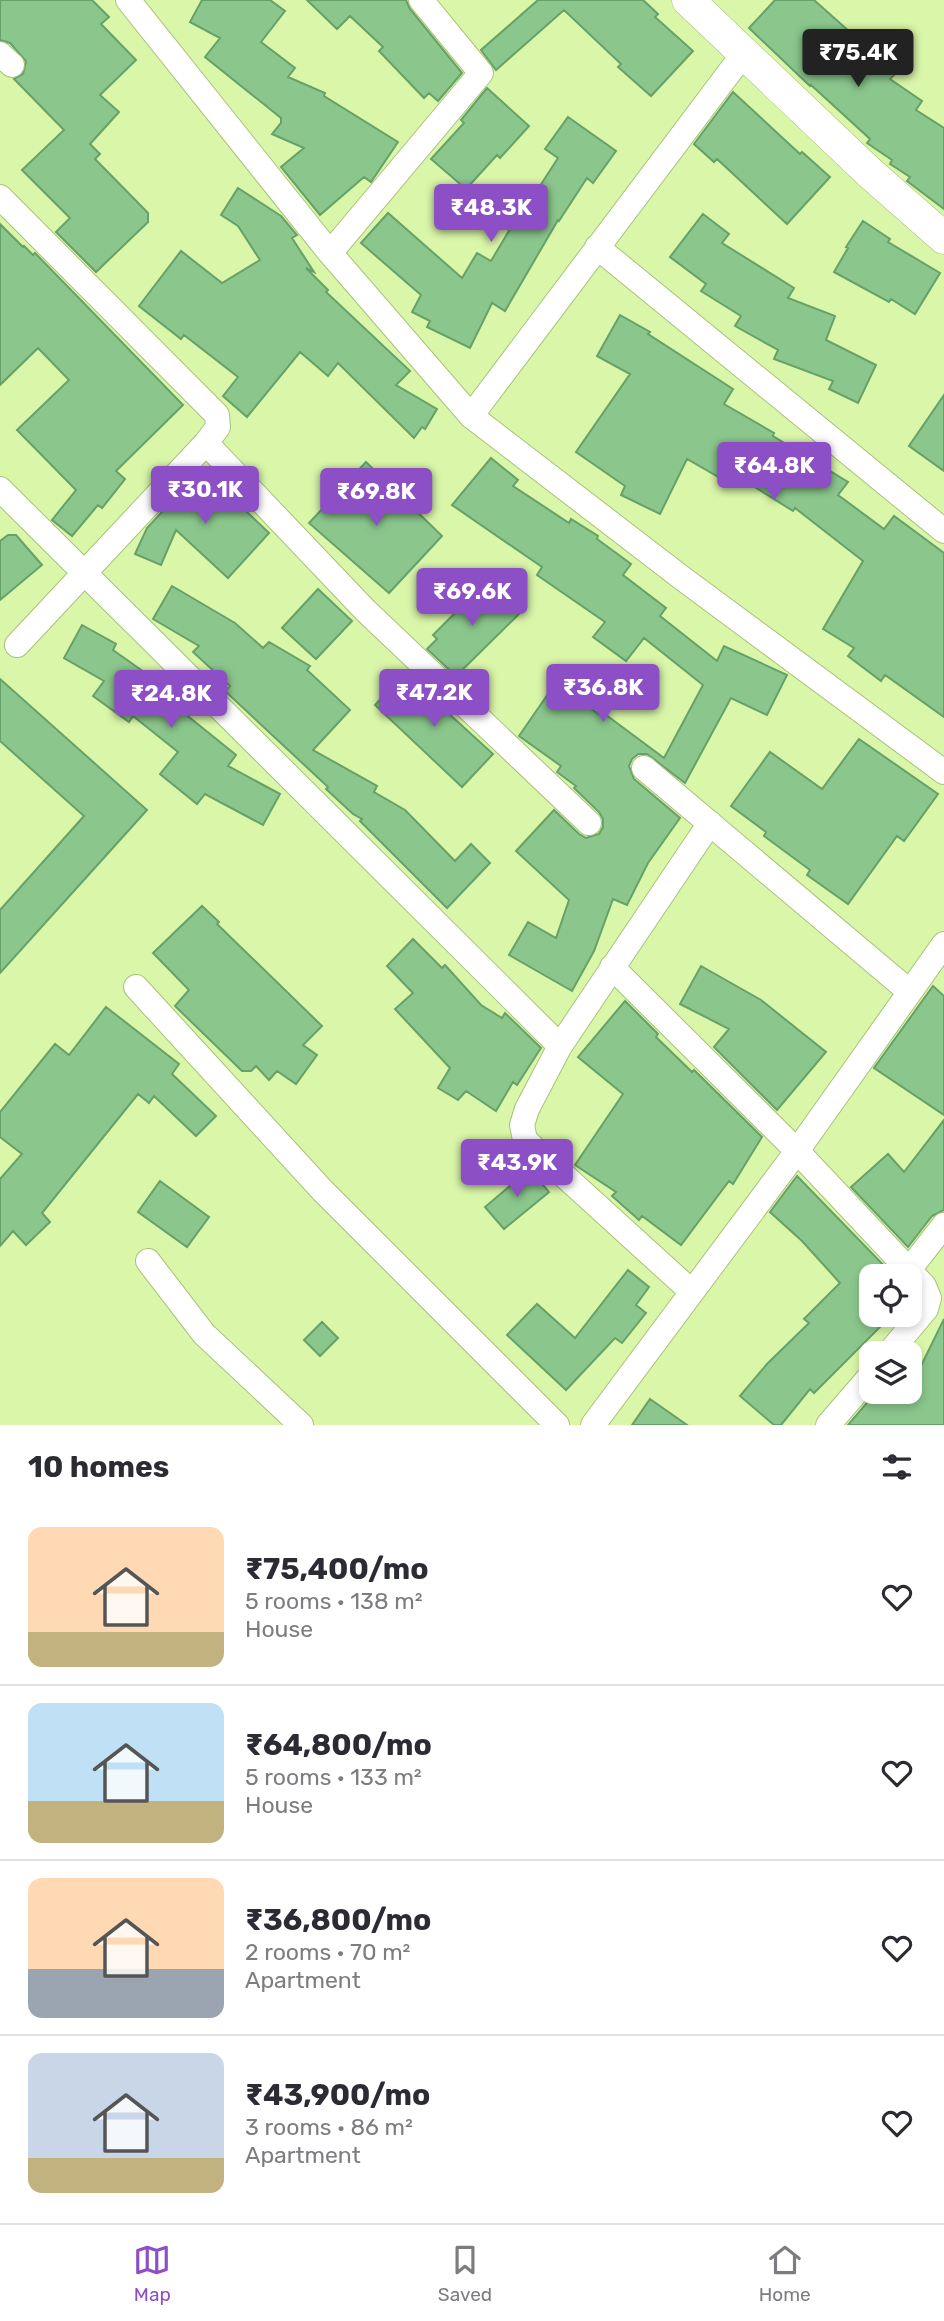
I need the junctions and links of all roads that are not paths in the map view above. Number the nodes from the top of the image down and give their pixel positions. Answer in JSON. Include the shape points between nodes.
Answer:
{"nodes":[{"id":1,"x":128,"y":0,"type":"edge"},
{"id":2,"x":421,"y":0,"type":"edge"},
{"id":3,"x":688,"y":0,"type":"edge"},
{"id":4,"x":744,"y":53,"type":"junction"},
{"id":5,"x":0,"y":197,"type":"edge"},
{"id":6,"x":944,"y":238,"type":"edge"},
{"id":7,"x":597,"y":247,"type":"junction"},
{"id":8,"x":330,"y":253,"type":"junction"},
{"id":9,"x":471,"y":416,"type":"junction"},
{"id":10,"x":206,"y":443,"type":"junction"},
{"id":11,"x":0,"y":489,"type":"edge"},
{"id":12,"x":944,"y":531,"type":"edge"},
{"id":13,"x":84,"y":573,"type":"junction"},
{"id":14,"x":17,"y":645,"type":"dead end"},
{"id":15,"x":644,"y":768,"type":"dead end"},
{"id":16,"x":944,"y":772,"type":"edge"},
{"id":17,"x":589,"y":823,"type":"dead end"},
{"id":18,"x":710,"y":823,"type":"junction"},
{"id":19,"x":944,"y":944,"type":"edge"},
{"id":20,"x":612,"y":967,"type":"junction"},
{"id":21,"x":136,"y":987,"type":"dead end"},
{"id":22,"x":910,"y":992,"type":"junction"},
{"id":23,"x":560,"y":1046,"type":"junction"},
{"id":24,"x":797,"y":1151,"type":"junction"},
{"id":25,"x":944,"y":1225,"type":"edge"},
{"id":26,"x":148,"y":1261,"type":"dead end"},
{"id":27,"x":903,"y":1264,"type":"edge"},
{"id":28,"x":914,"y":1264,"type":"edge"},
{"id":29,"x":922,"y":1284,"type":"edge"},
{"id":30,"x":692,"y":1292,"type":"junction"},
{"id":31,"x":922,"y":1314,"type":"edge"},
{"id":32,"x":911,"y":1327,"type":"edge"},
{"id":33,"x":899,"y":1341,"type":"edge"},
{"id":34,"x":859,"y":1389,"type":"edge"},
{"id":35,"x":301,"y":1425,"type":"edge"},
{"id":36,"x":557,"y":1425,"type":"edge"},
{"id":37,"x":593,"y":1425,"type":"edge"},
{"id":38,"x":828,"y":1425,"type":"edge"}],
"edges":[{"from":1,"to":8,"type":"street"},
{"from":2,"to":8,"type":"street","via":[[481,73]]},
{"from":3,"to":4,"type":"street"},
{"from":4,"to":6,"type":"street"},
{"from":4,"to":7,"type":"street"},
{"from":5,"to":10,"type":"street","via":[[217,415],[218,427]]},
{"from":7,"to":9,"type":"street"},
{"from":7,"to":12,"type":"street"},
{"from":8,"to":9,"type":"street"},
{"from":9,"to":16,"type":"street"},
{"from":10,"to":13,"type":"street"},
{"from":10,"to":17,"type":"street","via":[[365,610]]},
{"from":11,"to":13,"type":"street"},
{"from":13,"to":14,"type":"street"},
{"from":13,"to":23,"type":"street"},
{"from":15,"to":18,"type":"street"},
{"from":18,"to":20,"type":"street"},
{"from":18,"to":22,"type":"street"},
{"from":19,"to":22,"type":"street"},
{"from":20,"to":23,"type":"street"},
{"from":20,"to":24,"type":"street"},
{"from":21,"to":36,"type":"street","via":[[322,1190]]},
{"from":22,"to":24,"type":"street"},
{"from":23,"to":30,"type":"street","via":[[527,1109],[522,1125],[525,1140]]},
{"from":24,"to":27,"type":"street"},
{"from":24,"to":30,"type":"street"},
{"from":25,"to":28,"type":"street"},
{"from":26,"to":35,"type":"street","via":[[204,1334]]},
{"from":29,"to":31,"type":"street","via":[[929,1298]]},
{"from":30,"to":37,"type":"street"},
{"from":32,"to":33,"type":"street"},
{"from":34,"to":38,"type":"street"}]}
